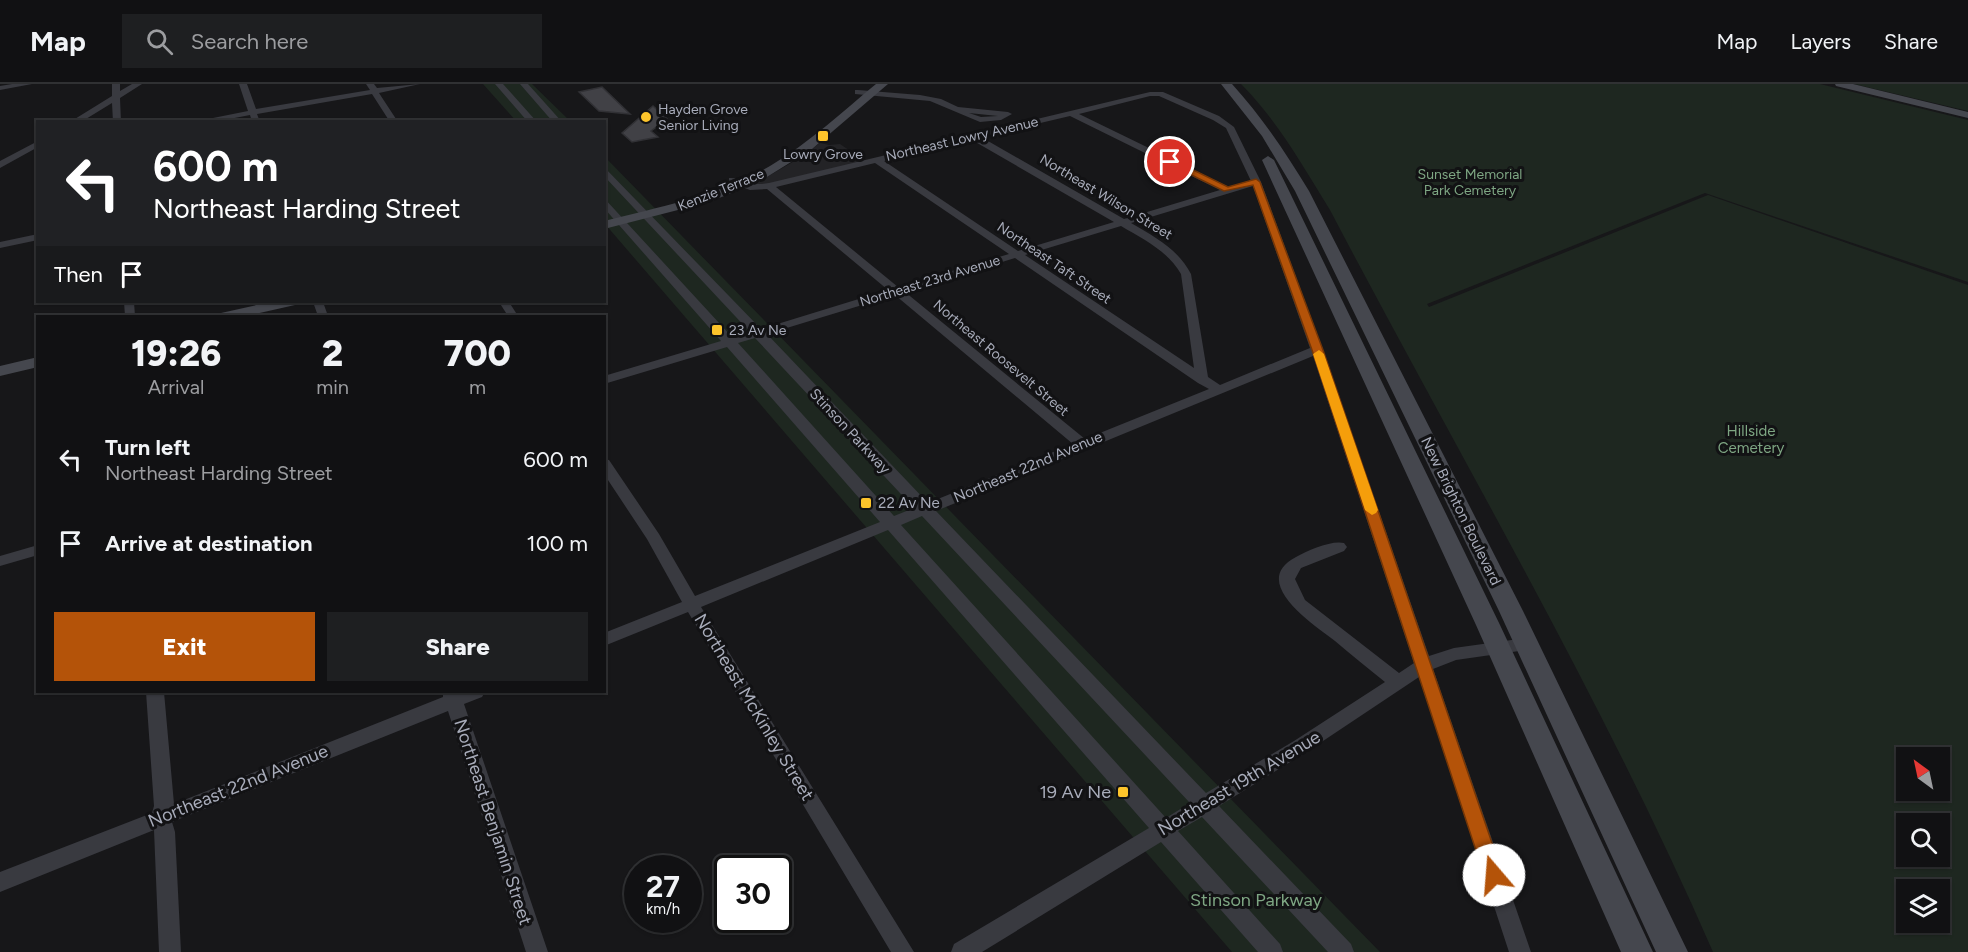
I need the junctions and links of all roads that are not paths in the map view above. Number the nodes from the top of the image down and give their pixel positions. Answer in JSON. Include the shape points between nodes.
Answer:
{"nodes":[{"id":1,"x":28,"y":84,"type":"edge"},
{"id":2,"x":116,"y":84,"type":"edge"},
{"id":3,"x":138,"y":84,"type":"edge"},
{"id":4,"x":243,"y":84,"type":"edge"},
{"id":5,"x":416,"y":84,"type":"edge"},
{"id":6,"x":499,"y":84,"type":"edge"},
{"id":7,"x":524,"y":84,"type":"edge"},
{"id":8,"x":883,"y":84,"type":"edge"},
{"id":9,"x":1214,"y":84,"type":"edge"},
{"id":10,"x":1226,"y":84,"type":"edge"},
{"id":11,"x":1840,"y":84,"type":"edge"},
{"id":12,"x":0,"y":88,"type":"edge"},
{"id":13,"x":373,"y":88,"type":"edge"},
{"id":14,"x":866,"y":90,"type":"edge"},
{"id":15,"x":117,"y":96,"type":"junction"},
{"id":16,"x":952,"y":109,"type":"junction"},
{"id":17,"x":253,"y":112,"type":"junction"},
{"id":18,"x":1071,"y":113,"type":"junction"},
{"id":19,"x":1968,"y":115,"type":"edge"},
{"id":20,"x":77,"y":120,"type":"edge"},
{"id":21,"x":117,"y":120,"type":"edge"},
{"id":22,"x":208,"y":120,"type":"edge"},
{"id":23,"x":255,"y":120,"type":"edge"},
{"id":24,"x":393,"y":120,"type":"edge"},
{"id":25,"x":530,"y":120,"type":"edge"},
{"id":26,"x":556,"y":120,"type":"edge"},
{"id":27,"x":974,"y":137,"type":"junction"},
{"id":28,"x":36,"y":144,"type":"edge"},
{"id":29,"x":36,"y":149,"type":"edge"},
{"id":30,"x":23,"y":151,"type":"junction"},
{"id":31,"x":0,"y":155,"type":"edge"},
{"id":32,"x":876,"y":160,"type":"junction"},
{"id":33,"x":0,"y":165,"type":"edge"},
{"id":34,"x":606,"y":172,"type":"edge"},
{"id":35,"x":1256,"y":182,"type":"junction"},
{"id":36,"x":736,"y":183,"type":"junction"},
{"id":37,"x":765,"y":187,"type":"junction"},
{"id":38,"x":1227,"y":190,"type":"junction"},
{"id":39,"x":606,"y":203,"type":"edge"},
{"id":40,"x":646,"y":214,"type":"junction"},
{"id":41,"x":622,"y":220,"type":"junction"},
{"id":42,"x":1121,"y":222,"type":"junction"},
{"id":43,"x":606,"y":224,"type":"edge"},
{"id":44,"x":36,"y":237,"type":"edge"},
{"id":45,"x":0,"y":245,"type":"edge"},
{"id":46,"x":1015,"y":255,"type":"junction"},
{"id":47,"x":896,"y":291,"type":"junction"},
{"id":48,"x":285,"y":303,"type":"edge"},
{"id":49,"x":231,"y":315,"type":"edge"},
{"id":50,"x":758,"y":333,"type":"junction"},
{"id":51,"x":731,"y":342,"type":"junction"},
{"id":52,"x":1317,"y":350,"type":"junction"},
{"id":53,"x":36,"y":362,"type":"edge"},
{"id":54,"x":0,"y":371,"type":"edge"},
{"id":55,"x":606,"y":379,"type":"edge"},
{"id":56,"x":1202,"y":380,"type":"junction"},
{"id":57,"x":1217,"y":389,"type":"junction"},
{"id":58,"x":1082,"y":444,"type":"junction"},
{"id":59,"x":606,"y":466,"type":"edge"},
{"id":60,"x":925,"y":511,"type":"junction"},
{"id":61,"x":893,"y":524,"type":"junction"},
{"id":62,"x":1339,"y":547,"type":"dead end"},
{"id":63,"x":36,"y":550,"type":"edge"},
{"id":64,"x":0,"y":561,"type":"edge"},
{"id":65,"x":691,"y":604,"type":"junction"},
{"id":66,"x":606,"y":639,"type":"edge"},
{"id":67,"x":1526,"y":644,"type":"junction"},
{"id":68,"x":1498,"y":647,"type":"junction"},
{"id":69,"x":1424,"y":665,"type":"junction"},
{"id":70,"x":1398,"y":682,"type":"junction"},
{"id":71,"x":154,"y":693,"type":"edge"},
{"id":72,"x":470,"y":693,"type":"edge"},
{"id":73,"x":452,"y":696,"type":"edge"},
{"id":74,"x":1203,"y":805,"type":"junction"},
{"id":75,"x":160,"y":817,"type":"junction"},
{"id":76,"x":1162,"y":829,"type":"junction"},
{"id":77,"x":0,"y":882,"type":"edge"},
{"id":78,"x":170,"y":952,"type":"edge"},
{"id":79,"x":537,"y":952,"type":"edge"},
{"id":80,"x":903,"y":952,"type":"edge"},
{"id":81,"x":962,"y":952,"type":"edge"},
{"id":82,"x":1272,"y":952,"type":"edge"},
{"id":83,"x":1343,"y":952,"type":"edge"},
{"id":84,"x":1520,"y":952,"type":"edge"},
{"id":85,"x":1637,"y":952,"type":"edge"},
{"id":86,"x":1672,"y":952,"type":"edge"}],
"edges":[{"from":1,"to":12,"type":"street"},
{"from":2,"to":15,"type":"street"},
{"from":3,"to":15,"type":"street"},
{"from":4,"to":17,"type":"street"},
{"from":5,"to":13,"type":"street"},
{"from":6,"to":25,"type":"street"},
{"from":7,"to":26,"type":"street"},
{"from":8,"to":14,"type":"main road","name":"Kenzie Terrace"},
{"from":9,"to":68,"type":"main road","name":"New Brighton Boulevard","via":[[1257,140],[1279,180]]},
{"from":10,"to":67,"type":"main road","name":"New Brighton Boulevard","via":[[1257,119],[1302,191]]},
{"from":11,"to":19,"type":"main road"},
{"from":13,"to":17,"type":"street"},
{"from":13,"to":24,"type":"street"},
{"from":14,"to":16,"type":"street","via":[[931,100]]},
{"from":14,"to":36,"type":"main road","name":"Kenzie Terrace"},
{"from":15,"to":20,"type":"street"},
{"from":15,"to":21,"type":"street"},
{"from":16,"to":16,"type":"street","via":[[1006,113],[1008,114],[979,121]]},
{"from":17,"to":22,"type":"street"},
{"from":17,"to":23,"type":"street"},
{"from":18,"to":27,"type":"street","name":"Northeast Lowry Avenue"},
{"from":18,"to":35,"type":"street","name":"Northeast Lowry Avenue","via":[[1155,93],[1230,127]]},
{"from":18,"to":38,"type":"street"},
{"from":27,"to":32,"type":"street","name":"Northeast Lowry Avenue"},
{"from":27,"to":42,"type":"street","name":"Northeast Wilson Street"},
{"from":28,"to":30,"type":"street"},
{"from":29,"to":30,"type":"street"},
{"from":30,"to":31,"type":"street"},
{"from":30,"to":33,"type":"street"},
{"from":32,"to":37,"type":"street","name":"Northeast Lowry Avenue"},
{"from":32,"to":46,"type":"street","name":"Northeast Taft Street"},
{"from":34,"to":40,"type":"street","name":"Stinson Parkway"},
{"from":35,"to":38,"type":"street","name":"Northeast 23rd Avenue"},
{"from":35,"to":52,"type":"street"},
{"from":36,"to":37,"type":"street","name":"Northeast Lowry Avenue"},
{"from":36,"to":40,"type":"main road","name":"Kenzie Terrace","via":[[682,206]]},
{"from":37,"to":47,"type":"street","name":"Northeast Roosevelt Street"},
{"from":38,"to":42,"type":"street","name":"Northeast 23rd Avenue"},
{"from":39,"to":41,"type":"street","name":"Stinson Parkway"},
{"from":40,"to":41,"type":"main road"},
{"from":40,"to":50,"type":"street","name":"Stinson Parkway"},
{"from":41,"to":43,"type":"main road"},
{"from":41,"to":51,"type":"street","name":"Stinson Parkway"},
{"from":42,"to":46,"type":"street","name":"Northeast 23rd Avenue"},
{"from":42,"to":56,"type":"street","name":"Northeast Wilson Street","via":[[1171,253],[1186,274]]},
{"from":44,"to":45,"type":"street"},
{"from":46,"to":47,"type":"street","name":"Northeast 23rd Avenue"},
{"from":46,"to":56,"type":"street","name":"Northeast Taft Street"},
{"from":47,"to":50,"type":"street","name":"Northeast 23rd Avenue"},
{"from":47,"to":58,"type":"street","name":"Northeast Roosevelt Street"},
{"from":48,"to":49,"type":"main road"},
{"from":50,"to":51,"type":"street","name":"Northeast 23rd Avenue"},
{"from":50,"to":60,"type":"street","name":"Stinson Parkway"},
{"from":51,"to":55,"type":"street","name":"Northeast 23rd Avenue"},
{"from":51,"to":61,"type":"street","name":"Stinson Parkway"},
{"from":52,"to":57,"type":"street","name":"Northeast 22nd Avenue"},
{"from":52,"to":69,"type":"street"},
{"from":53,"to":54,"type":"main road"},
{"from":56,"to":57,"type":"street","name":"Northeast Taft Street"},
{"from":57,"to":58,"type":"street","name":"Northeast 22nd Avenue"},
{"from":58,"to":60,"type":"street","name":"Northeast 22nd Avenue"},
{"from":59,"to":65,"type":"street","name":"Northeast McKinley Street","via":[[654,538]]},
{"from":60,"to":61,"type":"street","name":"Northeast 22nd Avenue"},
{"from":60,"to":74,"type":"street","name":"Stinson Parkway"},
{"from":61,"to":65,"type":"street","name":"Northeast 22nd Avenue"},
{"from":61,"to":76,"type":"street","name":"Stinson Parkway"},
{"from":62,"to":70,"type":"street","via":[[1295,562],[1286,581],[1290,593]]},
{"from":63,"to":64,"type":"street"},
{"from":65,"to":66,"type":"street","name":"Northeast 22nd Avenue"},
{"from":65,"to":80,"type":"street","name":"Northeast McKinley Street"},
{"from":67,"to":68,"type":"street","name":"Northeast 19th Avenue"},
{"from":67,"to":86,"type":"main road","name":"New Brighton Boulevard"},
{"from":68,"to":69,"type":"street","name":"Northeast 19th Avenue","via":[[1454,654]]},
{"from":68,"to":85,"type":"main road","name":"New Brighton Boulevard"},
{"from":69,"to":70,"type":"street","name":"Northeast 19th Avenue"},
{"from":69,"to":84,"type":"street"},
{"from":70,"to":74,"type":"street","name":"Northeast 19th Avenue"},
{"from":71,"to":75,"type":"street","via":[[164,806]]},
{"from":72,"to":73,"type":"street","name":"Northeast 22nd Avenue"},
{"from":73,"to":75,"type":"street","name":"Northeast 22nd Avenue"},
{"from":73,"to":79,"type":"street","name":"Northeast Benjamin Street"},
{"from":74,"to":76,"type":"street","name":"Northeast 19th Avenue"},
{"from":74,"to":83,"type":"street","name":"Stinson Parkway"},
{"from":75,"to":77,"type":"street","name":"Northeast 22nd Avenue"},
{"from":75,"to":78,"type":"street","via":[[165,832]]},
{"from":76,"to":81,"type":"street","name":"Northeast 19th Avenue"},
{"from":76,"to":82,"type":"street","name":"Stinson Parkway"}]}
